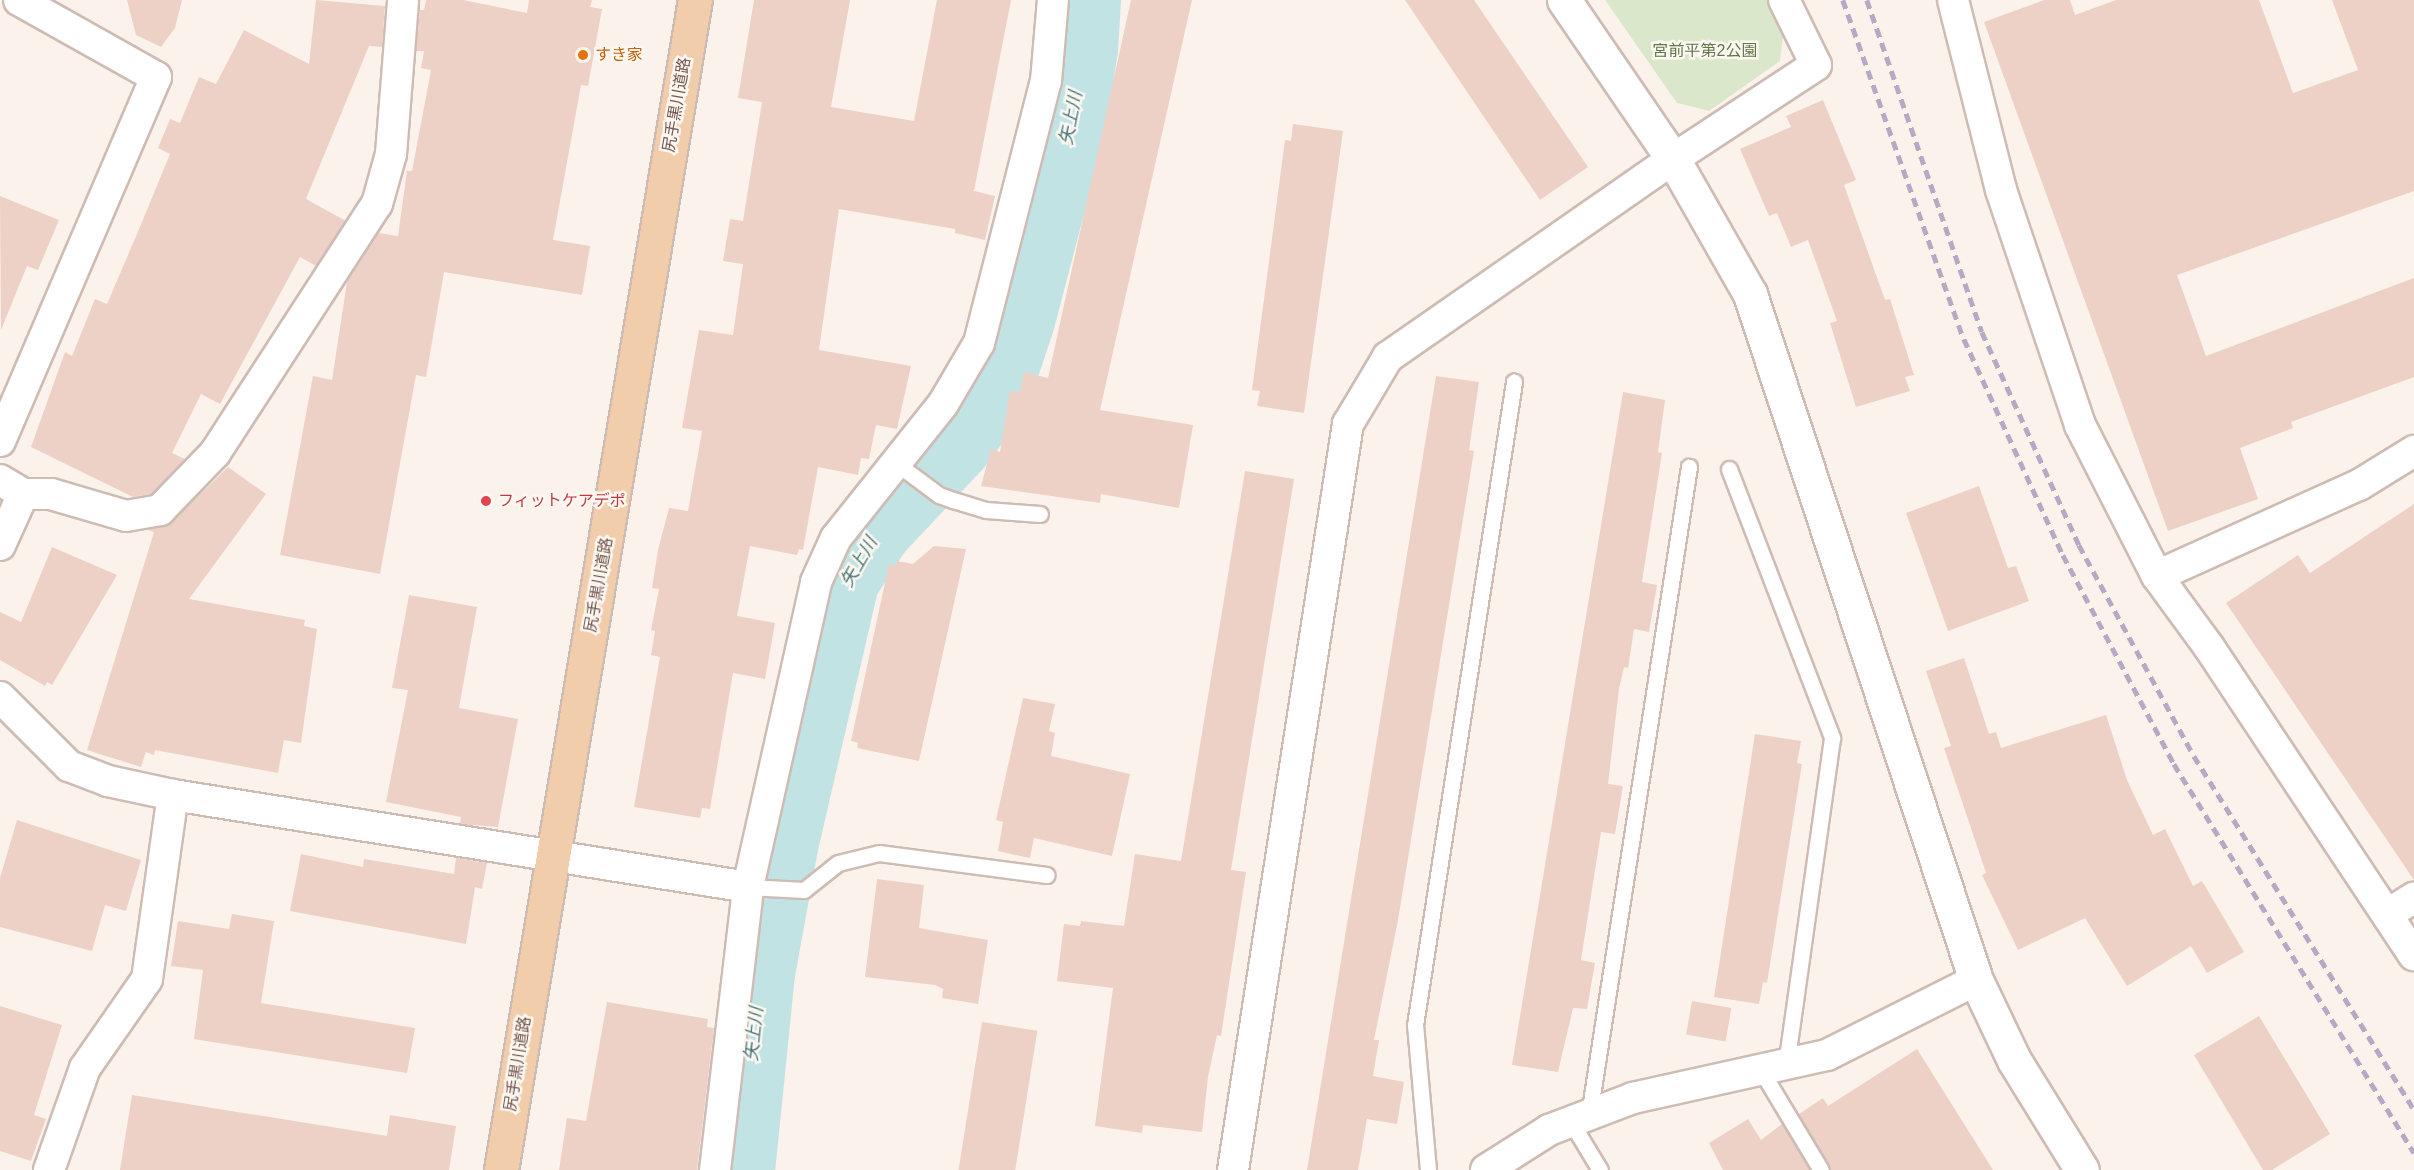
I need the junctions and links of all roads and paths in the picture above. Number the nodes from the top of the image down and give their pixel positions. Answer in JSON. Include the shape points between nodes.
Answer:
{"nodes":[{"id":1,"x":19,"y":0,"type":"edge"},
{"id":2,"x":403,"y":0,"type":"edge"},
{"id":3,"x":695,"y":0,"type":"edge"},
{"id":4,"x":1053,"y":0,"type":"edge"},
{"id":5,"x":1564,"y":0,"type":"edge"},
{"id":6,"x":1784,"y":0,"type":"edge"},
{"id":7,"x":1953,"y":0,"type":"edge"},
{"id":8,"x":1673,"y":159,"type":"junction"},
{"id":9,"x":1514,"y":382,"type":"dead end"},
{"id":10,"x":0,"y":441,"type":"edge"},
{"id":11,"x":2414,"y":451,"type":"edge"},
{"id":12,"x":896,"y":463,"type":"junction"},
{"id":13,"x":1689,"y":467,"type":"dead end"},
{"id":14,"x":1729,"y":469,"type":"dead end"},
{"id":15,"x":12,"y":487,"type":"edge"},
{"id":16,"x":1040,"y":514,"type":"dead end"},
{"id":17,"x":0,"y":545,"type":"edge"},
{"id":18,"x":2157,"y":576,"type":"junction"},
{"id":19,"x":0,"y":697,"type":"edge"},
{"id":20,"x":173,"y":795,"type":"junction"},
{"id":21,"x":551,"y":855,"type":"junction"},
{"id":22,"x":1047,"y":875,"type":"dead end"},
{"id":23,"x":748,"y":887,"type":"junction"},
{"id":24,"x":2414,"y":898,"type":"edge"},
{"id":25,"x":2388,"y":914,"type":"junction"},
{"id":26,"x":2414,"y":954,"type":"edge"},
{"id":27,"x":1976,"y":980,"type":"junction"},
{"id":28,"x":1774,"y":1068,"type":"junction"},
{"id":29,"x":1580,"y":1119,"type":"junction"},
{"id":30,"x":49,"y":1170,"type":"edge"},
{"id":31,"x":501,"y":1170,"type":"edge"},
{"id":32,"x":714,"y":1170,"type":"edge"},
{"id":33,"x":1233,"y":1170,"type":"edge"},
{"id":34,"x":1428,"y":1170,"type":"edge"},
{"id":35,"x":1486,"y":1170,"type":"edge"},
{"id":36,"x":1600,"y":1170,"type":"edge"},
{"id":37,"x":1821,"y":1170,"type":"edge"},
{"id":38,"x":2082,"y":1170,"type":"edge"}],
"edges":[{"from":1,"to":10,"type":"street","via":[[156,77]]},
{"from":2,"to":15,"type":"street","via":[[391,154],[377,204],[215,453],[160,510],[126,516]]},
{"from":3,"to":21,"type":"main road","name":"尻手黒川道路"},
{"from":4,"to":12,"type":"street","via":[[1046,81],[979,343],[944,404]]},
{"from":5,"to":8,"type":"street"},
{"from":6,"to":8,"type":"street","via":[[1816,65]]},
{"from":7,"to":18,"type":"street","via":[[2001,190],[2080,425]]},
{"from":8,"to":27,"type":"street","via":[[1750,294]]},
{"from":8,"to":33,"type":"street","via":[[1388,357],[1348,423]]},
{"from":9,"to":34,"type":"lane","via":[[1415,1025]]},
{"from":11,"to":18,"type":"street","via":[[2359,485]]},
{"from":12,"to":16,"type":"lane","via":[[946,498],[986,510]]},
{"from":12,"to":23,"type":"street","via":[[836,538],[816,582]]},
{"from":13,"to":29,"type":"lane"},
{"from":14,"to":28,"type":"lane","via":[[1832,738]]},
{"from":15,"to":17,"type":"street"},
{"from":18,"to":25,"type":"street"},
{"from":19,"to":20,"type":"street","via":[[69,766],[108,781]]},
{"from":20,"to":21,"type":"street"},
{"from":20,"to":30,"type":"street","via":[[147,979],[85,1068]]},
{"from":21,"to":23,"type":"street"},
{"from":21,"to":31,"type":"main road","name":"尻手黒川道路"},
{"from":22,"to":23,"type":"lane","via":[[879,853],[838,863],[804,890]]},
{"from":23,"to":32,"type":"street"},
{"from":24,"to":25,"type":"street"},
{"from":25,"to":26,"type":"street"},
{"from":27,"to":28,"type":"street","via":[[1827,1055]]},
{"from":27,"to":38,"type":"street","via":[[2014,1060]]},
{"from":28,"to":29,"type":"street","via":[[1643,1095]]},
{"from":28,"to":37,"type":"lane"},
{"from":29,"to":35,"type":"street","via":[[1549,1130]]},
{"from":29,"to":36,"type":"lane"}]}
